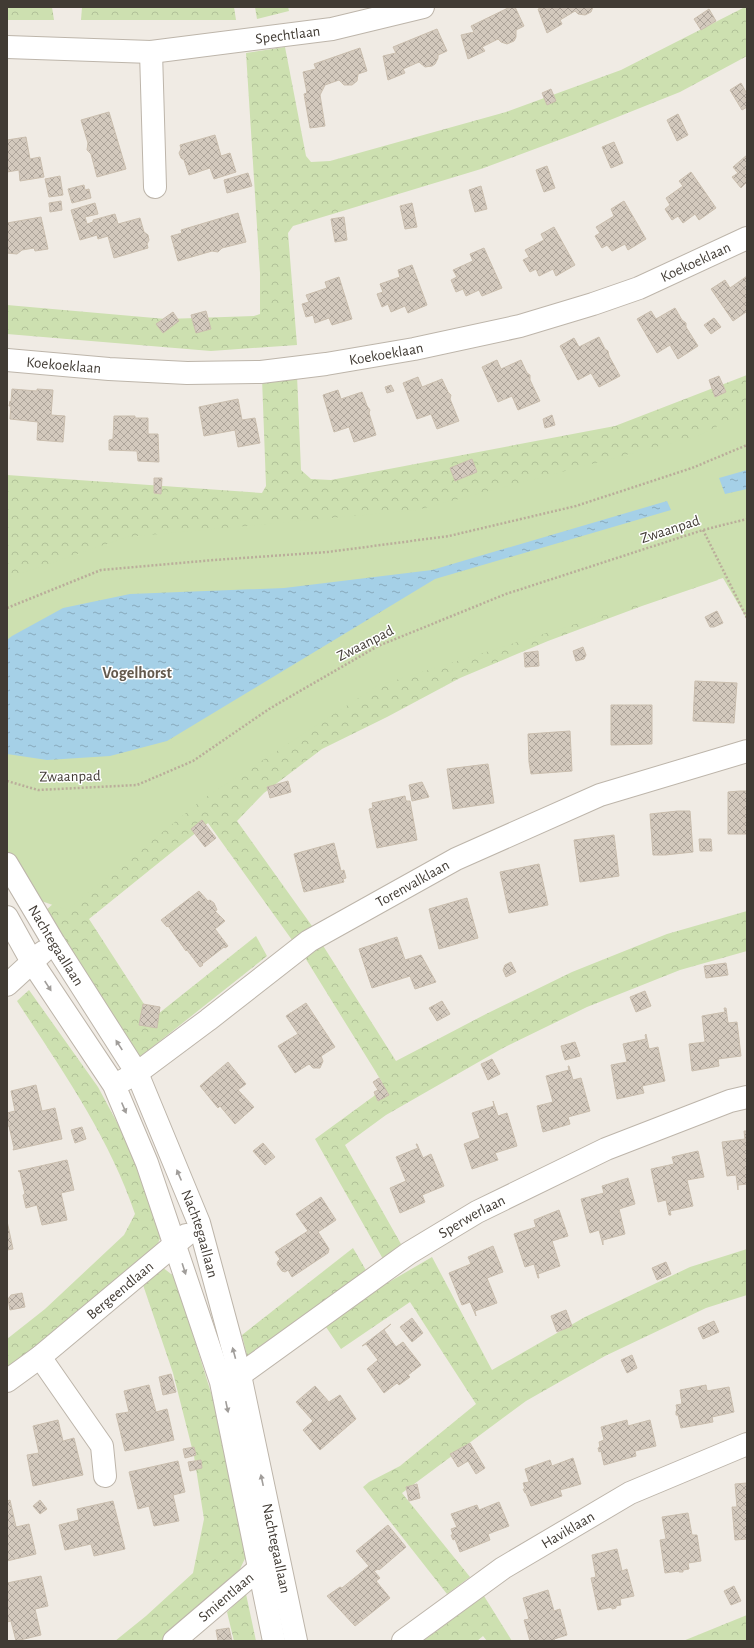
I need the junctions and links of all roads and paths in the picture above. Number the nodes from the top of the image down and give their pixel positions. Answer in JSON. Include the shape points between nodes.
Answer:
{"nodes":[{"id":1,"x":423,"y":7,"type":"edge"},
{"id":2,"x":7,"y":47,"type":"edge"},
{"id":3,"x":151,"y":52,"type":"junction"},
{"id":4,"x":155,"y":187,"type":"dead end"},
{"id":5,"x":747,"y":238,"type":"edge"},
{"id":6,"x":7,"y":360,"type":"edge"},
{"id":7,"x":747,"y":445,"type":"edge"},
{"id":8,"x":747,"y":518,"type":"edge"},
{"id":9,"x":702,"y":530,"type":"junction"},
{"id":10,"x":7,"y":608,"type":"edge"},
{"id":11,"x":747,"y":618,"type":"edge"},
{"id":12,"x":747,"y":752,"type":"edge"},
{"id":13,"x":7,"y":781,"type":"edge"},
{"id":14,"x":7,"y":864,"type":"edge"},
{"id":15,"x":7,"y":917,"type":"edge"},
{"id":16,"x":54,"y":943,"type":"junction"},
{"id":17,"x":32,"y":962,"type":"junction"},
{"id":18,"x":7,"y":985,"type":"edge"},
{"id":19,"x":137,"y":1073,"type":"junction"},
{"id":20,"x":114,"y":1085,"type":"junction"},
{"id":21,"x":747,"y":1097,"type":"edge"},
{"id":22,"x":199,"y":1223,"type":"junction"},
{"id":23,"x":176,"y":1245,"type":"junction"},
{"id":24,"x":40,"y":1357,"type":"junction"},
{"id":25,"x":231,"y":1379,"type":"junction"},
{"id":26,"x":7,"y":1381,"type":"edge"},
{"id":27,"x":747,"y":1444,"type":"edge"},
{"id":28,"x":105,"y":1476,"type":"dead end"},
{"id":29,"x":277,"y":1553,"type":"junction"},
{"id":30,"x":260,"y":1568,"type":"junction"},
{"id":31,"x":174,"y":1641,"type":"edge"},
{"id":32,"x":274,"y":1641,"type":"edge"},
{"id":33,"x":296,"y":1641,"type":"edge"},
{"id":34,"x":403,"y":1641,"type":"edge"}],
"edges":[{"from":1,"to":3,"type":"street","name":"Spechtlaan","via":[[332,29]]},
{"from":2,"to":3,"type":"street","name":"Spechtlaan"},
{"from":3,"to":4,"type":"street"},
{"from":5,"to":6,"type":"street","name":"Koekoeklaan","via":[[639,288],[520,326],[414,349],[326,364],[261,372],[188,373]]},
{"from":7,"to":10,"type":"path","via":[[692,468],[576,506],[449,536],[328,552],[101,570]]},
{"from":8,"to":9,"type":"path","name":"Zwaanpad"},
{"from":9,"to":11,"type":"path"},
{"from":9,"to":13,"type":"path","name":"Zwaanpad","via":[[506,594],[378,646],[269,709],[193,761],[137,785],[38,790]]},
{"from":12,"to":19,"type":"street","name":"Torenvalklaan","via":[[600,796],[456,859],[309,941]]},
{"from":14,"to":16,"type":"street","name":"Nachtegaallaan"},
{"from":15,"to":17,"type":"street","name":"Nachtegaallaan"},
{"from":16,"to":17,"type":"street"},
{"from":19,"to":16,"type":"street","name":"Nachtegaallaan","one_way":true},
{"from":17,"to":18,"type":"street"},
{"from":17,"to":20,"type":"street","name":"Nachtegaallaan","one_way":true},
{"from":19,"to":20,"type":"street","name":"Torenvalklaan"},
{"from":22,"to":19,"type":"street","name":"Nachtegaallaan","one_way":true},
{"from":20,"to":23,"type":"street","name":"Nachtegaallaan","one_way":true,"via":[[147,1163]]},
{"from":21,"to":25,"type":"street","name":"Sperwerlaan","via":[[730,1101],[606,1149],[478,1212],[409,1253]]},
{"from":22,"to":23,"type":"street","name":"Bergeendlaan"},
{"from":25,"to":22,"type":"street","name":"Nachtegaallaan","one_way":true},
{"from":23,"to":24,"type":"street","name":"Bergeendlaan"},
{"from":23,"to":25,"type":"street","name":"Nachtegaallaan","one_way":true},
{"from":24,"to":26,"type":"street","name":"Bergeendlaan"},
{"from":24,"to":28,"type":"street","via":[[102,1446]]},
{"from":29,"to":25,"type":"street","name":"Nachtegaallaan","one_way":true},
{"from":25,"to":30,"type":"street","name":"Nachtegaallaan","one_way":true},
{"from":27,"to":34,"type":"street","name":"Haviklaan","via":[[630,1493],[503,1568]]},
{"from":29,"to":30,"type":"street","name":"Smientlaan"},
{"from":29,"to":33,"type":"street","name":"Nachtegaallaan"},
{"from":30,"to":31,"type":"street","name":"Smientlaan"},
{"from":30,"to":32,"type":"street","name":"Nachtegaallaan"}]}
